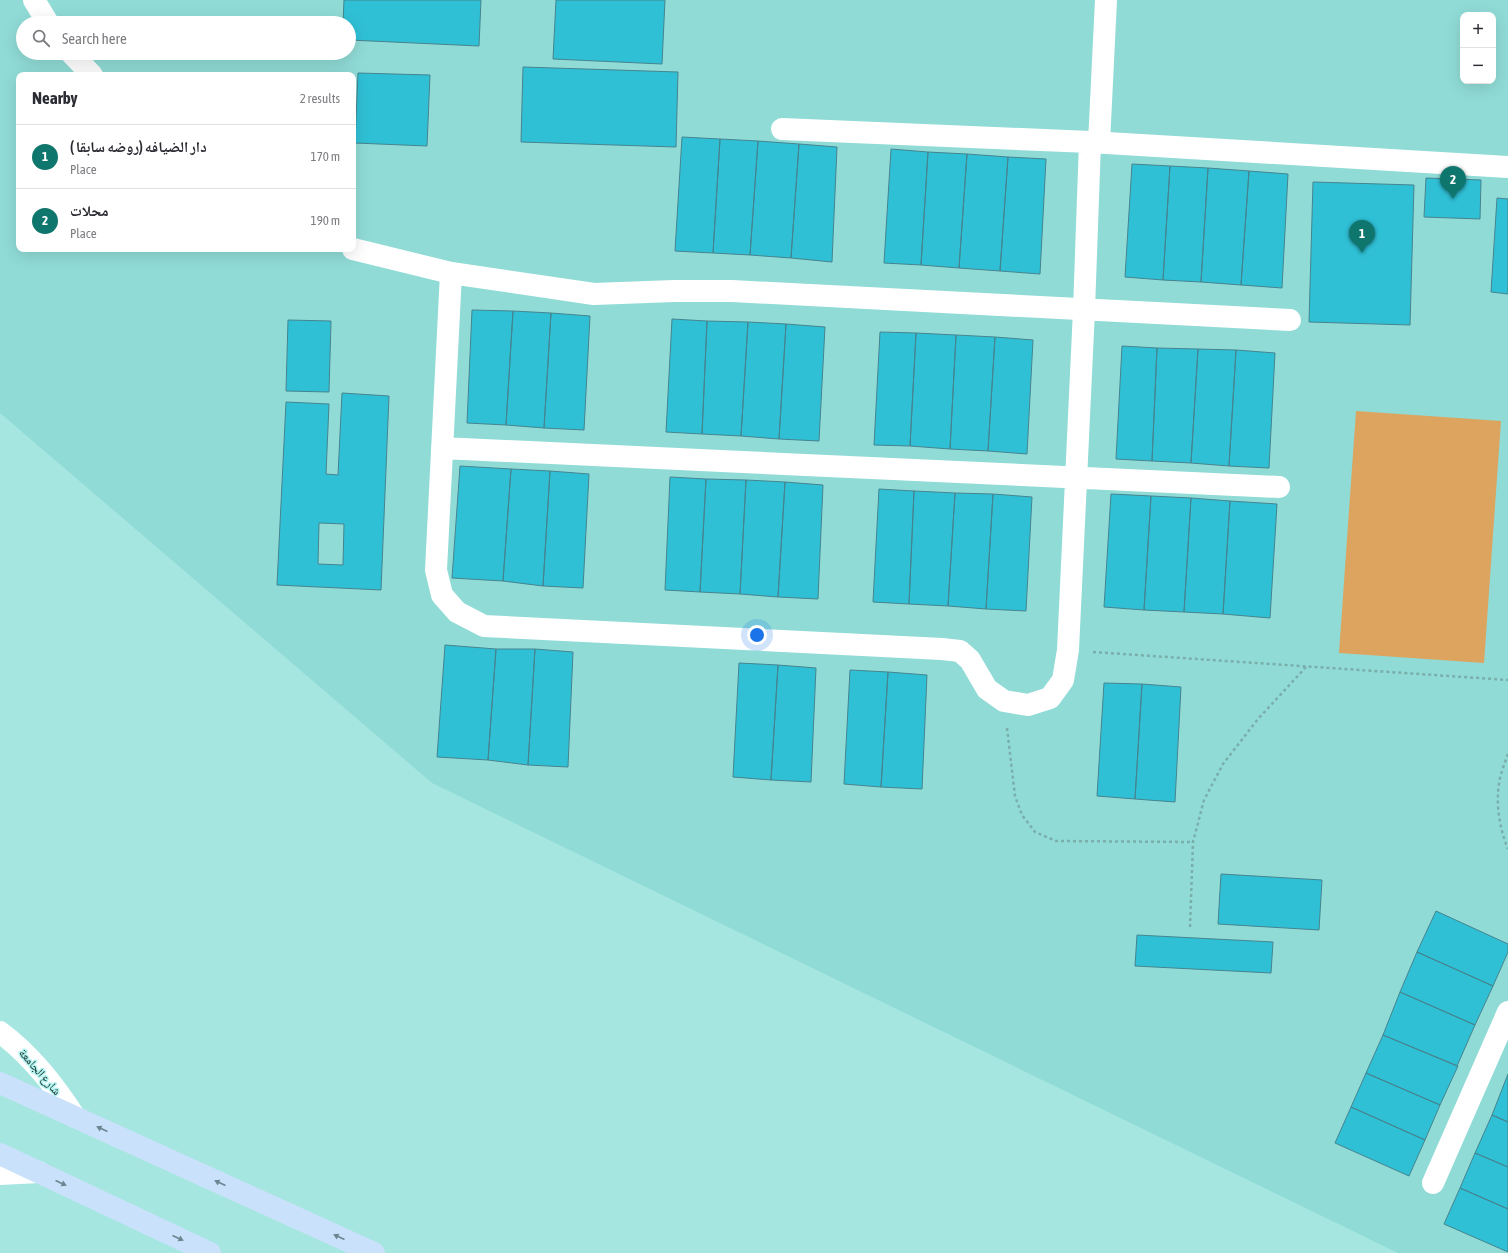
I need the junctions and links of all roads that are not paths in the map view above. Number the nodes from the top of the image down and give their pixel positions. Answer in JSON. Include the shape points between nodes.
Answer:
{"nodes":[{"id":1,"x":34,"y":0,"type":"edge"},
{"id":2,"x":1106,"y":0,"type":"edge"},
{"id":3,"x":44,"y":16,"type":"edge"},
{"id":4,"x":78,"y":60,"type":"edge"},
{"id":5,"x":89,"y":72,"type":"edge"},
{"id":6,"x":782,"y":129,"type":"dead end"},
{"id":7,"x":1094,"y":142,"type":"junction"},
{"id":8,"x":1508,"y":167,"type":"edge"},
{"id":9,"x":356,"y":250,"type":"edge"},
{"id":10,"x":451,"y":273,"type":"junction"},
{"id":11,"x":1084,"y":310,"type":"junction"},
{"id":12,"x":1290,"y":320,"type":"dead end"},
{"id":13,"x":442,"y":448,"type":"junction"},
{"id":14,"x":1076,"y":477,"type":"junction"},
{"id":15,"x":1279,"y":487,"type":"dead end"},
{"id":16,"x":1508,"y":1012,"type":"edge"},
{"id":17,"x":0,"y":1032,"type":"edge"},
{"id":18,"x":0,"y":1083,"type":"edge"},
{"id":19,"x":74,"y":1117,"type":"junction"},
{"id":20,"x":0,"y":1154,"type":"edge"},
{"id":21,"x":39,"y":1172,"type":"junction"},
{"id":22,"x":0,"y":1174,"type":"edge"},
{"id":23,"x":1433,"y":1183,"type":"dead end"},
{"id":24,"x":210,"y":1253,"type":"edge"},
{"id":25,"x":374,"y":1253,"type":"edge"}],
"edges":[{"from":1,"to":3,"type":"street"},
{"from":2,"to":7,"type":"street"},
{"from":4,"to":5,"type":"street"},
{"from":6,"to":7,"type":"street"},
{"from":7,"to":8,"type":"street"},
{"from":7,"to":11,"type":"street"},
{"from":9,"to":10,"type":"street"},
{"from":10,"to":11,"type":"street","via":[[594,294],[732,291]]},
{"from":10,"to":13,"type":"street"},
{"from":11,"to":12,"type":"street"},
{"from":11,"to":14,"type":"street"},
{"from":13,"to":14,"type":"street"},
{"from":13,"to":14,"type":"street","via":[[436,570],[442,595],[457,612],[484,626],[942,648],[960,651],[970,660],[987,689],[1004,701],[1028,705],[1050,698],[1063,680],[1068,650]]},
{"from":14,"to":15,"type":"street"},
{"from":16,"to":23,"type":"street"},
{"from":17,"to":19,"type":"street","name":"شارع الجامعة","via":[[30,1058],[54,1086]]},
{"from":18,"to":19,"type":"main road"},
{"from":25,"to":19,"type":"main road","one_way":true},
{"from":20,"to":21,"type":"main road"},
{"from":21,"to":22,"type":"street"},
{"from":21,"to":24,"type":"main road","one_way":true}]}
